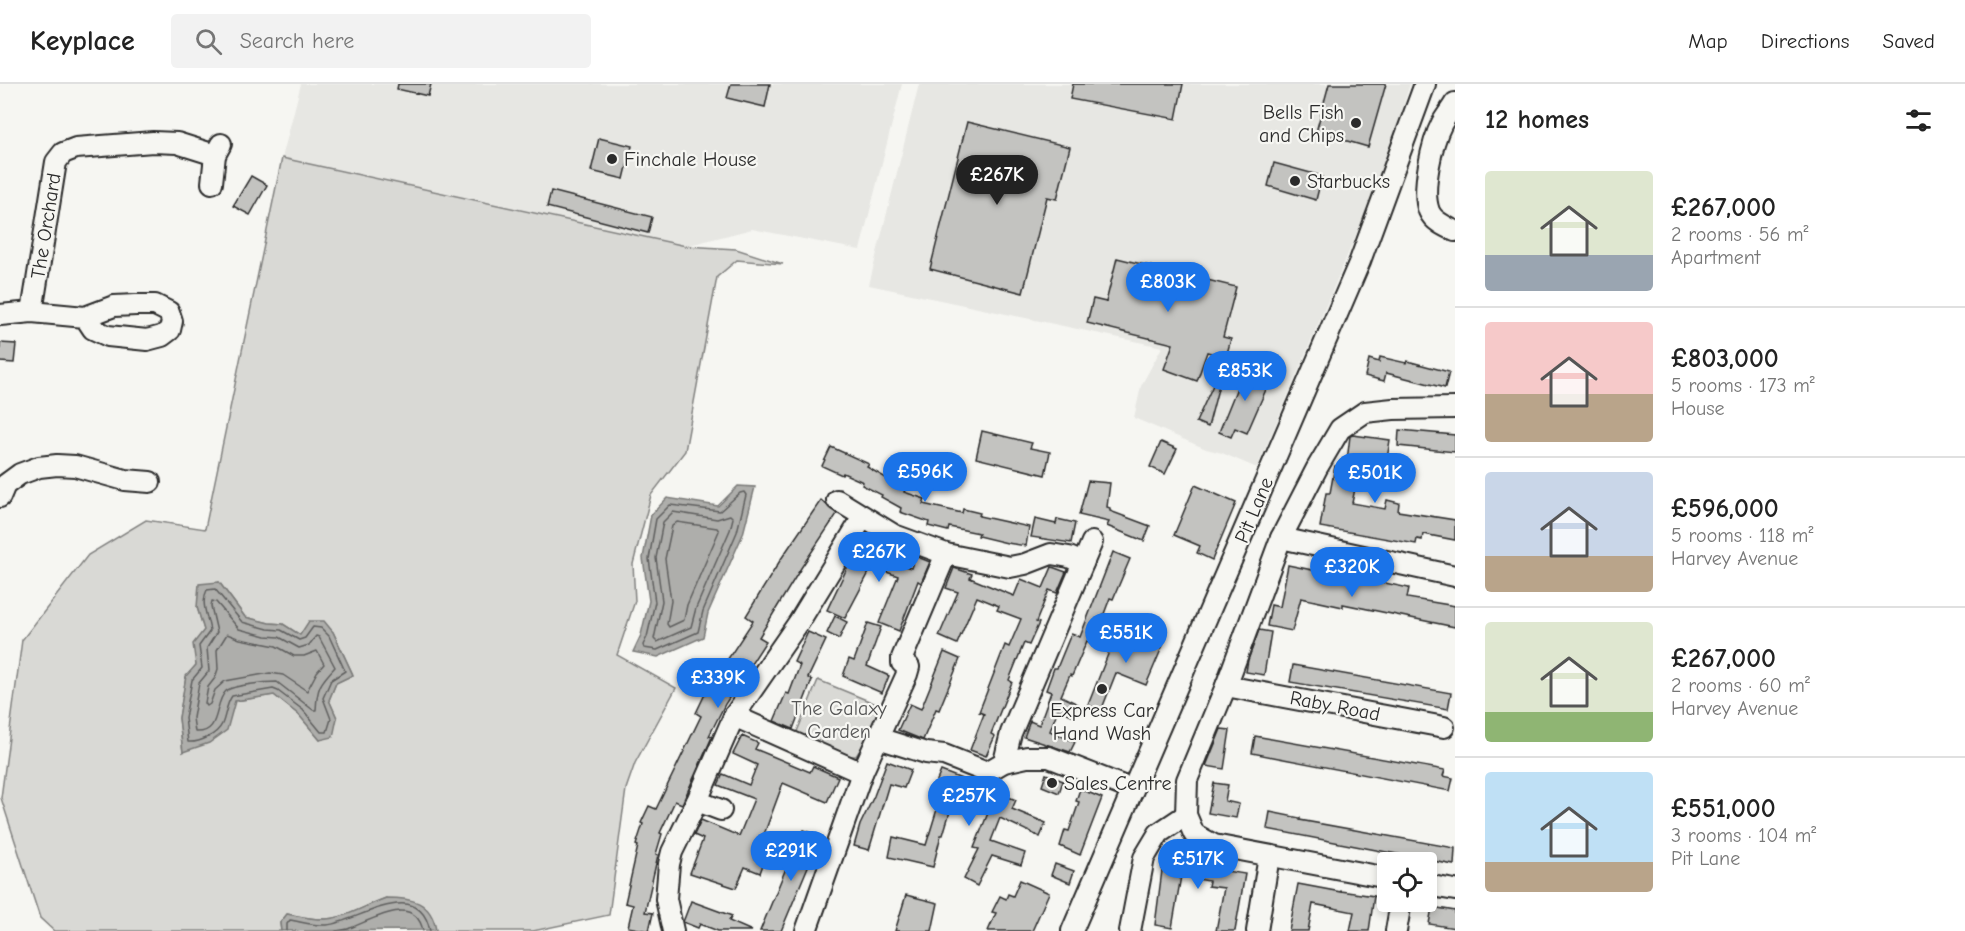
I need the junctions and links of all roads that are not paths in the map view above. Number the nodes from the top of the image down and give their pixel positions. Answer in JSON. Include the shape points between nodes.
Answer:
{"nodes":[{"id":1,"x":1425,"y":84,"type":"edge"},
{"id":2,"x":1455,"y":103,"type":"edge"},
{"id":3,"x":212,"y":183,"type":"dead end"},
{"id":4,"x":1455,"y":231,"type":"edge"},
{"id":5,"x":32,"y":312,"type":"junction"},
{"id":6,"x":0,"y":315,"type":"edge"},
{"id":7,"x":85,"y":317,"type":"dead end"},
{"id":8,"x":1455,"y":408,"type":"edge"},
{"id":9,"x":150,"y":482,"type":"dead end"},
{"id":10,"x":2,"y":487,"type":"edge"},
{"id":11,"x":837,"y":500,"type":"dead end"},
{"id":12,"x":863,"y":517,"type":"junction"},
{"id":13,"x":1281,"y":538,"type":"junction"},
{"id":14,"x":1092,"y":542,"type":"dead end"},
{"id":15,"x":946,"y":554,"type":"junction"},
{"id":16,"x":1083,"y":563,"type":"junction"},
{"id":17,"x":1455,"y":576,"type":"edge"},
{"id":18,"x":1226,"y":686,"type":"junction"},
{"id":19,"x":734,"y":716,"type":"junction"},
{"id":20,"x":1444,"y":727,"type":"dead end"},
{"id":21,"x":878,"y":738,"type":"junction"},
{"id":22,"x":1004,"y":762,"type":"junction"},
{"id":23,"x":862,"y":773,"type":"junction"},
{"id":24,"x":1133,"y":790,"type":"junction"},
{"id":25,"x":697,"y":801,"type":"junction"},
{"id":26,"x":721,"y":810,"type":"dead end"},
{"id":27,"x":1186,"y":815,"type":"junction"},
{"id":28,"x":1269,"y":856,"type":"junction"},
{"id":29,"x":1377,"y":876,"type":"edge"},
{"id":30,"x":1437,"y":887,"type":"edge"},
{"id":31,"x":1455,"y":891,"type":"edge"},
{"id":32,"x":1399,"y":912,"type":"edge"},
{"id":33,"x":673,"y":931,"type":"edge"},
{"id":34,"x":806,"y":931,"type":"edge"},
{"id":35,"x":1072,"y":931,"type":"edge"},
{"id":36,"x":1130,"y":931,"type":"edge"},
{"id":37,"x":1257,"y":931,"type":"edge"},
{"id":38,"x":1396,"y":931,"type":"edge"}],
"edges":[{"from":1,"to":24,"type":"street","name":"Pit Lane","via":[[1360,261]]},
{"from":2,"to":4,"type":"street","via":[[1434,144],[1427,202],[1437,221]]},
{"from":3,"to":5,"type":"street","name":"The Orchard","via":[[218,149],[153,142],[76,148],[63,153],[56,162]]},
{"from":5,"to":6,"type":"street"},
{"from":5,"to":7,"type":"street"},
{"from":8,"to":13,"type":"street","via":[[1365,412],[1340,429]]},
{"from":9,"to":10,"type":"street","via":[[124,488],[75,466],[57,465],[20,474]]},
{"from":11,"to":12,"type":"street"},
{"from":12,"to":15,"type":"street","via":[[894,535]]},
{"from":12,"to":19,"type":"street","via":[[799,622]]},
{"from":13,"to":17,"type":"street"},
{"from":13,"to":18,"type":"street"},
{"from":14,"to":16,"type":"street"},
{"from":15,"to":16,"type":"street","via":[[1010,567],[1051,554]]},
{"from":15,"to":21,"type":"street","via":[[902,658],[902,663],[909,667],[907,674]]},
{"from":16,"to":22,"type":"street","via":[[1011,733]]},
{"from":18,"to":20,"type":"street","name":"Raby Road"},
{"from":18,"to":27,"type":"street","via":[[1187,780]]},
{"from":19,"to":23,"type":"street"},
{"from":19,"to":25,"type":"street"},
{"from":21,"to":22,"type":"street","via":[[944,755],[987,772]]},
{"from":21,"to":23,"type":"street"},
{"from":22,"to":24,"type":"street","via":[[1049,757]]},
{"from":23,"to":34,"type":"street"},
{"from":24,"to":35,"type":"street","name":"Pit Lane"},
{"from":25,"to":26,"type":"street"},
{"from":25,"to":33,"type":"street","via":[[669,864],[666,899]]},
{"from":27,"to":28,"type":"street","via":[[1194,834],[1214,845]]},
{"from":27,"to":36,"type":"street","via":[[1159,833],[1144,858]]},
{"from":28,"to":29,"type":"street"},
{"from":28,"to":37,"type":"street"},
{"from":30,"to":31,"type":"street"},
{"from":32,"to":38,"type":"street"}]}
